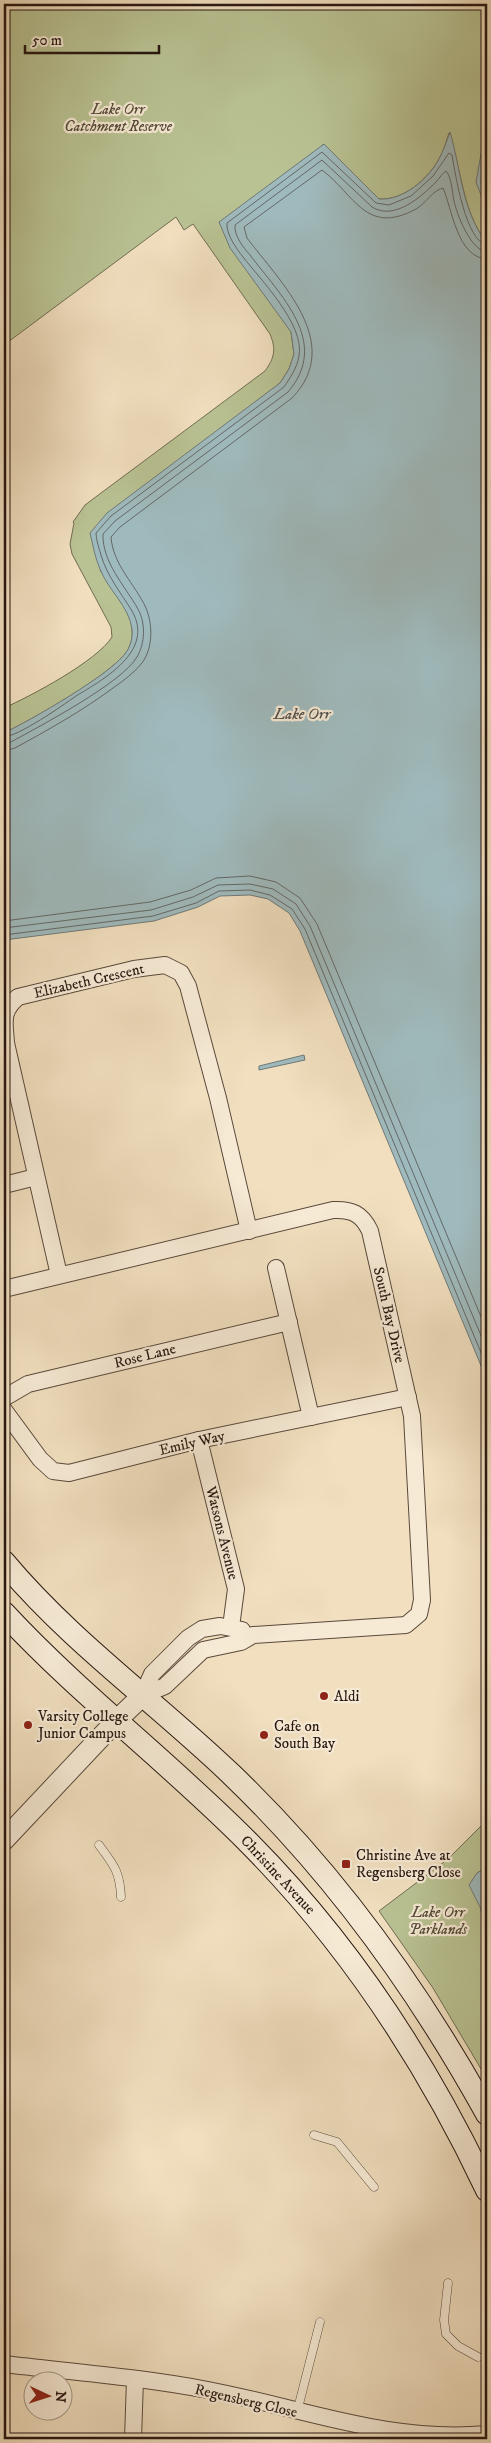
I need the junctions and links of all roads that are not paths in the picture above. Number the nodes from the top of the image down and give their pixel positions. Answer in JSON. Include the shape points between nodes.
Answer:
{"nodes":[{"id":1,"x":9,"y":1085,"type":"edge"},
{"id":2,"x":36,"y":1177,"type":"junction"},
{"id":3,"x":4,"y":1185,"type":"edge"},
{"id":4,"x":248,"y":1231,"type":"junction"},
{"id":5,"x":276,"y":1268,"type":"dead end"},
{"id":6,"x":59,"y":1275,"type":"junction"},
{"id":7,"x":4,"y":1289,"type":"edge"},
{"id":8,"x":289,"y":1322,"type":"junction"},
{"id":9,"x":408,"y":1396,"type":"junction"},
{"id":10,"x":4,"y":1398,"type":"edge"},
{"id":11,"x":4,"y":1410,"type":"edge"},
{"id":12,"x":311,"y":1417,"type":"junction"},
{"id":13,"x":199,"y":1440,"type":"junction"},
{"id":14,"x":4,"y":1562,"type":"edge"},
{"id":15,"x":4,"y":1614,"type":"edge"},
{"id":16,"x":231,"y":1627,"type":"junction"},
{"id":17,"x":253,"y":1636,"type":"junction"},
{"id":18,"x":142,"y":1696,"type":"junction"},
{"id":19,"x":117,"y":1720,"type":"junction"},
{"id":20,"x":4,"y":1840,"type":"edge"},
{"id":21,"x":99,"y":1845,"type":"dead end"},
{"id":22,"x":121,"y":1897,"type":"dead end"},
{"id":23,"x":487,"y":2114,"type":"edge"},
{"id":24,"x":314,"y":2135,"type":"dead end"},
{"id":25,"x":374,"y":2188,"type":"dead end"},
{"id":26,"x":487,"y":2190,"type":"edge"},
{"id":27,"x":448,"y":2283,"type":"dead end"},
{"id":28,"x":320,"y":2322,"type":"dead end"},
{"id":29,"x":478,"y":2357,"type":"dead end"},
{"id":30,"x":4,"y":2364,"type":"edge"},
{"id":31,"x":135,"y":2379,"type":"junction"},
{"id":32,"x":297,"y":2412,"type":"junction"},
{"id":33,"x":487,"y":2434,"type":"edge"},
{"id":34,"x":133,"y":2439,"type":"edge"}],
"edges":[{"from":1,"to":2,"type":"street","name":"Elizabeth Crescent"},
{"from":1,"to":4,"type":"street","name":"Elizabeth Crescent","via":[[4,1015],[8,1005],[18,997],[134,969],[165,965],[182,973],[218,1098]]},
{"from":2,"to":3,"type":"street"},
{"from":2,"to":6,"type":"street","name":"Elizabeth Crescent"},
{"from":4,"to":6,"type":"street","name":"South Bay Drive"},
{"from":4,"to":9,"type":"street","name":"South Bay Drive","via":[[333,1210],[359,1214],[366,1221]]},
{"from":5,"to":8,"type":"street"},
{"from":6,"to":7,"type":"street","name":"South Bay Drive"},
{"from":8,"to":10,"type":"street","name":"Rose Lane","via":[[28,1384]]},
{"from":8,"to":12,"type":"street"},
{"from":9,"to":12,"type":"street","name":"Emily Way"},
{"from":9,"to":17,"type":"street","name":"South Bay Drive","via":[[412,1416],[422,1600],[419,1614],[406,1625],[399,1626]]},
{"from":11,"to":13,"type":"street","name":"Emily Way","via":[[40,1459],[53,1471],[69,1473]]},
{"from":12,"to":13,"type":"street","name":"Emily Way"},
{"from":13,"to":16,"type":"street","name":"Watsons Avenue","via":[[236,1589]]},
{"from":14,"to":18,"type":"main road","via":[[53,1616]]},
{"from":15,"to":19,"type":"main road","name":"Christine Avenue","via":[[76,1685]]},
{"from":16,"to":17,"type":"street","name":"South Bay Drive"},
{"from":16,"to":18,"type":"street","name":"South Bay Drive","via":[[202,1629],[188,1638],[152,1674]]},
{"from":17,"to":18,"type":"street","name":"South Bay Drive","via":[[241,1642],[203,1650],[165,1686]]},
{"from":18,"to":19,"type":"street"},
{"from":18,"to":23,"type":"main road","via":[[233,1776],[318,1865],[412,1989]]},
{"from":19,"to":20,"type":"street"},
{"from":19,"to":26,"type":"main road","name":"Christine Avenue","via":[[249,1843],[324,1925],[425,2070]]},
{"from":21,"to":22,"type":"lane","via":[[117,1869]]},
{"from":24,"to":25,"type":"lane","via":[[338,2142]]},
{"from":27,"to":29,"type":"lane","via":[[444,2320],[446,2334],[458,2346]]},
{"from":28,"to":32,"type":"lane"},
{"from":30,"to":31,"type":"street","name":"Regensberg Close"},
{"from":31,"to":32,"type":"street","name":"Regensberg Close","via":[[213,2391]]},
{"from":31,"to":34,"type":"street"},
{"from":32,"to":33,"type":"street","name":"Regensberg Close","via":[[363,2430],[397,2434],[450,2437]]}]}
